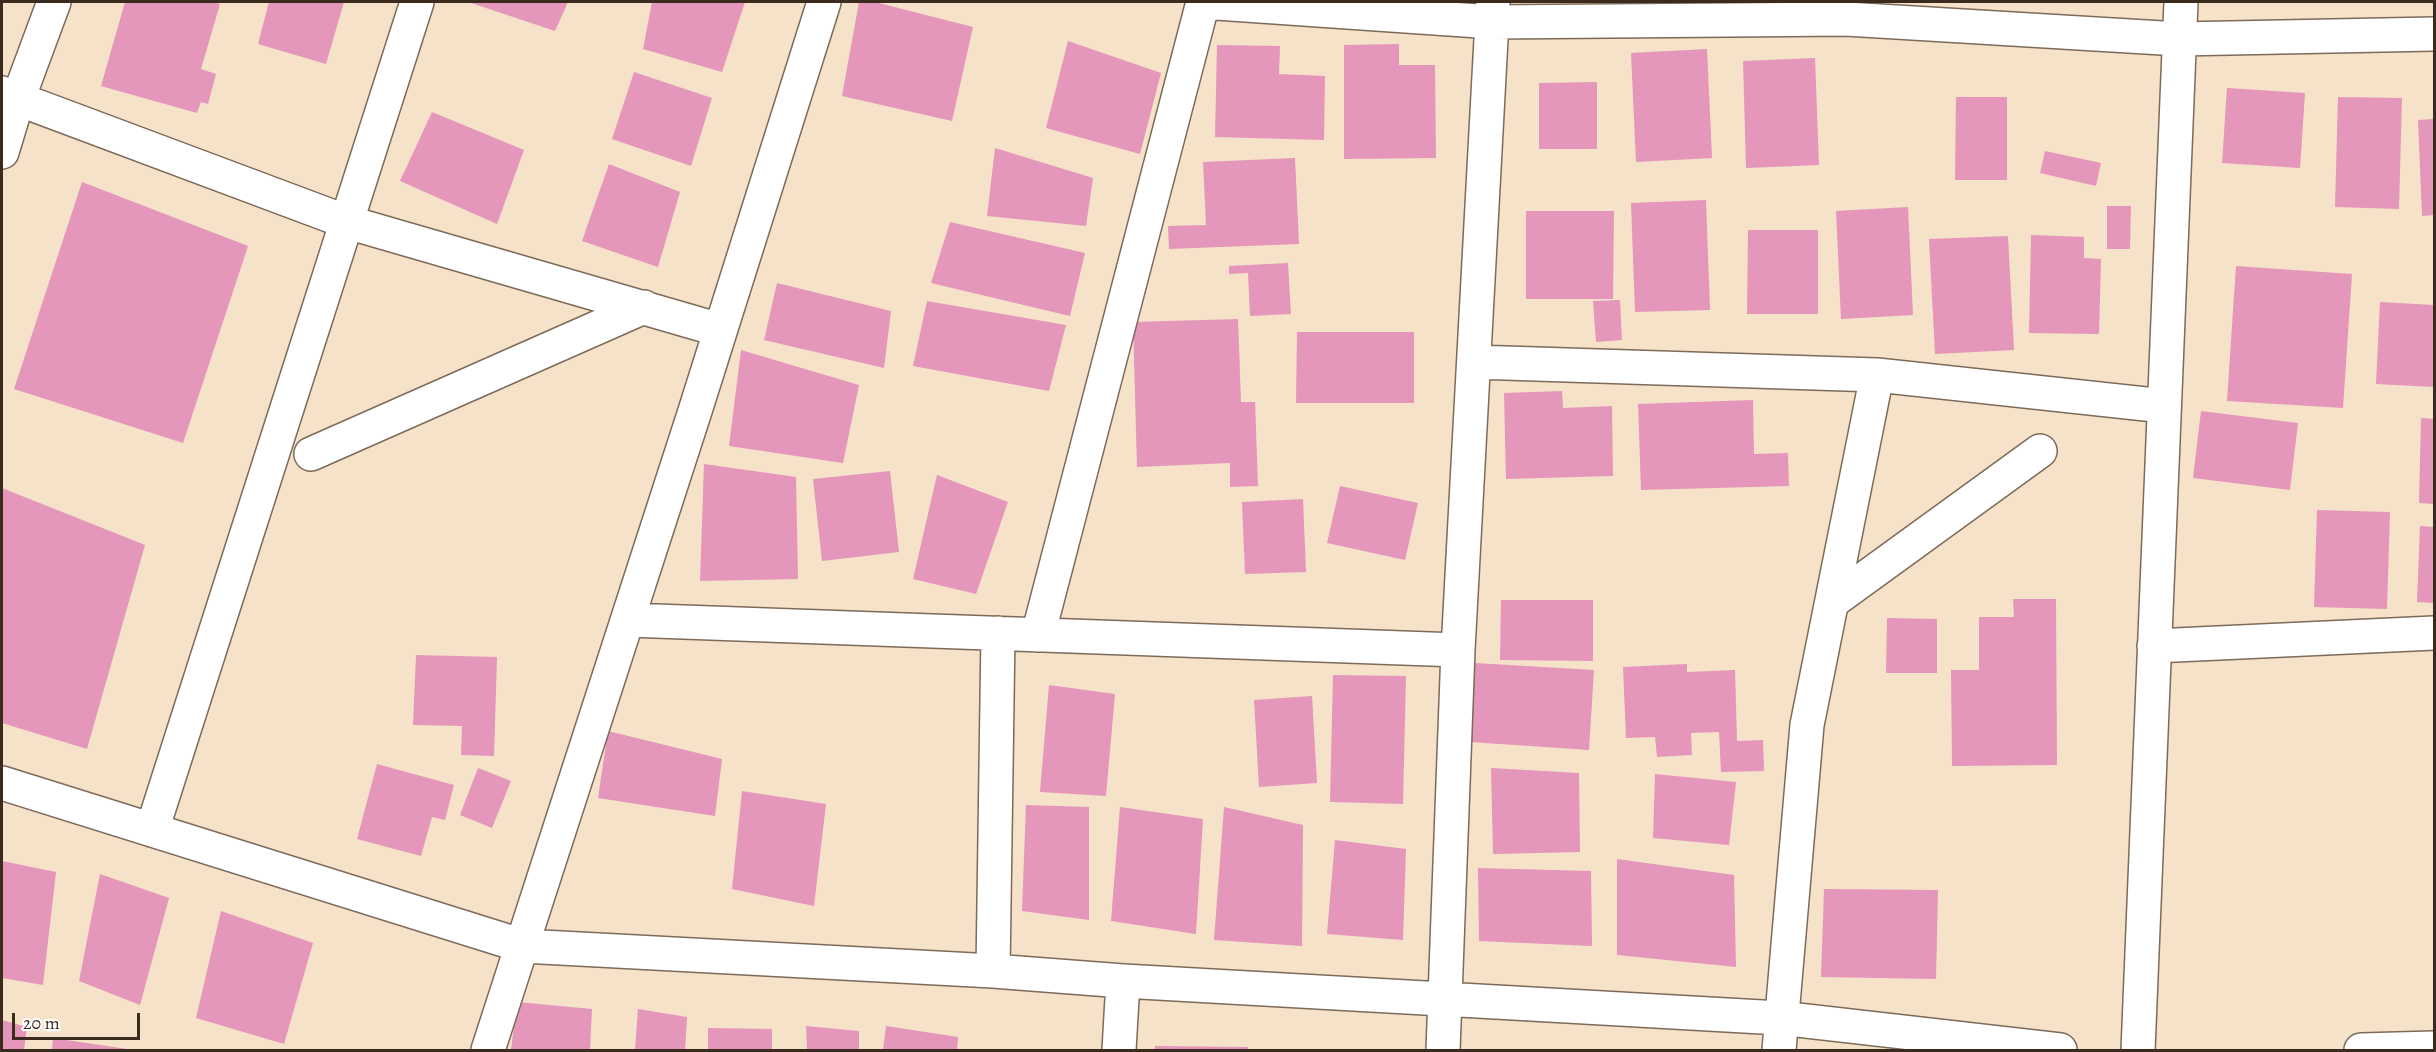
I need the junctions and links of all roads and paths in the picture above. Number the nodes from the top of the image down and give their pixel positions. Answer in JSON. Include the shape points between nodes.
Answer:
{"nodes":[{"id":1,"x":54,"y":2,"type":"edge"},
{"id":2,"x":417,"y":2,"type":"edge"},
{"id":3,"x":824,"y":2,"type":"edge"},
{"id":4,"x":1203,"y":2,"type":"edge"},
{"id":5,"x":2181,"y":2,"type":"edge"},
{"id":6,"x":1846,"y":10,"type":"edge"},
{"id":7,"x":1493,"y":12,"type":"edge"},
{"id":8,"x":2434,"y":34,"type":"edge"},
{"id":9,"x":2179,"y":39,"type":"junction"},
{"id":10,"x":10,"y":96,"type":"edge"},
{"id":11,"x":2,"y":152,"type":"edge"},
{"id":12,"x":347,"y":222,"type":"junction"},
{"id":13,"x":644,"y":307,"type":"junction"},
{"id":14,"x":720,"y":330,"type":"junction"},
{"id":15,"x":1474,"y":362,"type":"junction"},
{"id":16,"x":1877,"y":375,"type":"junction"},
{"id":17,"x":2164,"y":406,"type":"junction"},
{"id":18,"x":2040,"y":451,"type":"dead end"},
{"id":19,"x":311,"y":454,"type":"dead end"},
{"id":20,"x":1832,"y":602,"type":"junction"},
{"id":21,"x":628,"y":620,"type":"junction"},
{"id":22,"x":998,"y":633,"type":"junction"},
{"id":23,"x":2434,"y":633,"type":"edge"},
{"id":24,"x":1038,"y":635,"type":"junction"},
{"id":25,"x":2154,"y":646,"type":"junction"},
{"id":26,"x":1458,"y":650,"type":"junction"},
{"id":27,"x":2,"y":783,"type":"edge"},
{"id":28,"x":152,"y":830,"type":"junction"},
{"id":29,"x":523,"y":946,"type":"junction"},
{"id":30,"x":993,"y":971,"type":"junction"},
{"id":31,"x":1123,"y":981,"type":"junction"},
{"id":32,"x":1445,"y":1000,"type":"junction"},
{"id":33,"x":1780,"y":1018,"type":"junction"},
{"id":34,"x":2434,"y":1048,"type":"edge"},
{"id":35,"x":488,"y":1050,"type":"edge"},
{"id":36,"x":1119,"y":1050,"type":"edge"},
{"id":37,"x":1443,"y":1050,"type":"edge"},
{"id":38,"x":1779,"y":1050,"type":"edge"},
{"id":39,"x":2060,"y":1050,"type":"edge"},
{"id":40,"x":2138,"y":1050,"type":"edge"},
{"id":41,"x":2361,"y":1050,"type":"edge"}],
"edges":[{"from":1,"to":10,"type":"street"},
{"from":2,"to":12,"type":"street"},
{"from":3,"to":14,"type":"street"},
{"from":4,"to":7,"type":"street"},
{"from":4,"to":24,"type":"street"},
{"from":5,"to":9,"type":"street"},
{"from":6,"to":7,"type":"street"},
{"from":6,"to":9,"type":"street"},
{"from":7,"to":15,"type":"street"},
{"from":8,"to":9,"type":"street"},
{"from":9,"to":17,"type":"street"},
{"from":10,"to":11,"type":"street"},
{"from":10,"to":12,"type":"street"},
{"from":12,"to":13,"type":"street"},
{"from":12,"to":28,"type":"street"},
{"from":13,"to":14,"type":"street"},
{"from":13,"to":19,"type":"street"},
{"from":14,"to":21,"type":"street"},
{"from":15,"to":16,"type":"street"},
{"from":15,"to":26,"type":"street"},
{"from":16,"to":17,"type":"street"},
{"from":16,"to":20,"type":"street"},
{"from":17,"to":25,"type":"street"},
{"from":18,"to":20,"type":"street"},
{"from":20,"to":33,"type":"street","via":[[1807,725]]},
{"from":21,"to":22,"type":"street"},
{"from":21,"to":29,"type":"street"},
{"from":22,"to":24,"type":"street"},
{"from":22,"to":30,"type":"street"},
{"from":23,"to":25,"type":"street"},
{"from":24,"to":26,"type":"street"},
{"from":25,"to":40,"type":"street"},
{"from":26,"to":32,"type":"street"},
{"from":27,"to":28,"type":"street"},
{"from":28,"to":29,"type":"street"},
{"from":29,"to":30,"type":"street"},
{"from":29,"to":35,"type":"street"},
{"from":30,"to":31,"type":"street"},
{"from":31,"to":32,"type":"street"},
{"from":31,"to":36,"type":"street"},
{"from":32,"to":33,"type":"street"},
{"from":32,"to":37,"type":"street"},
{"from":33,"to":38,"type":"street"},
{"from":33,"to":39,"type":"street"},
{"from":34,"to":41,"type":"street"}]}
